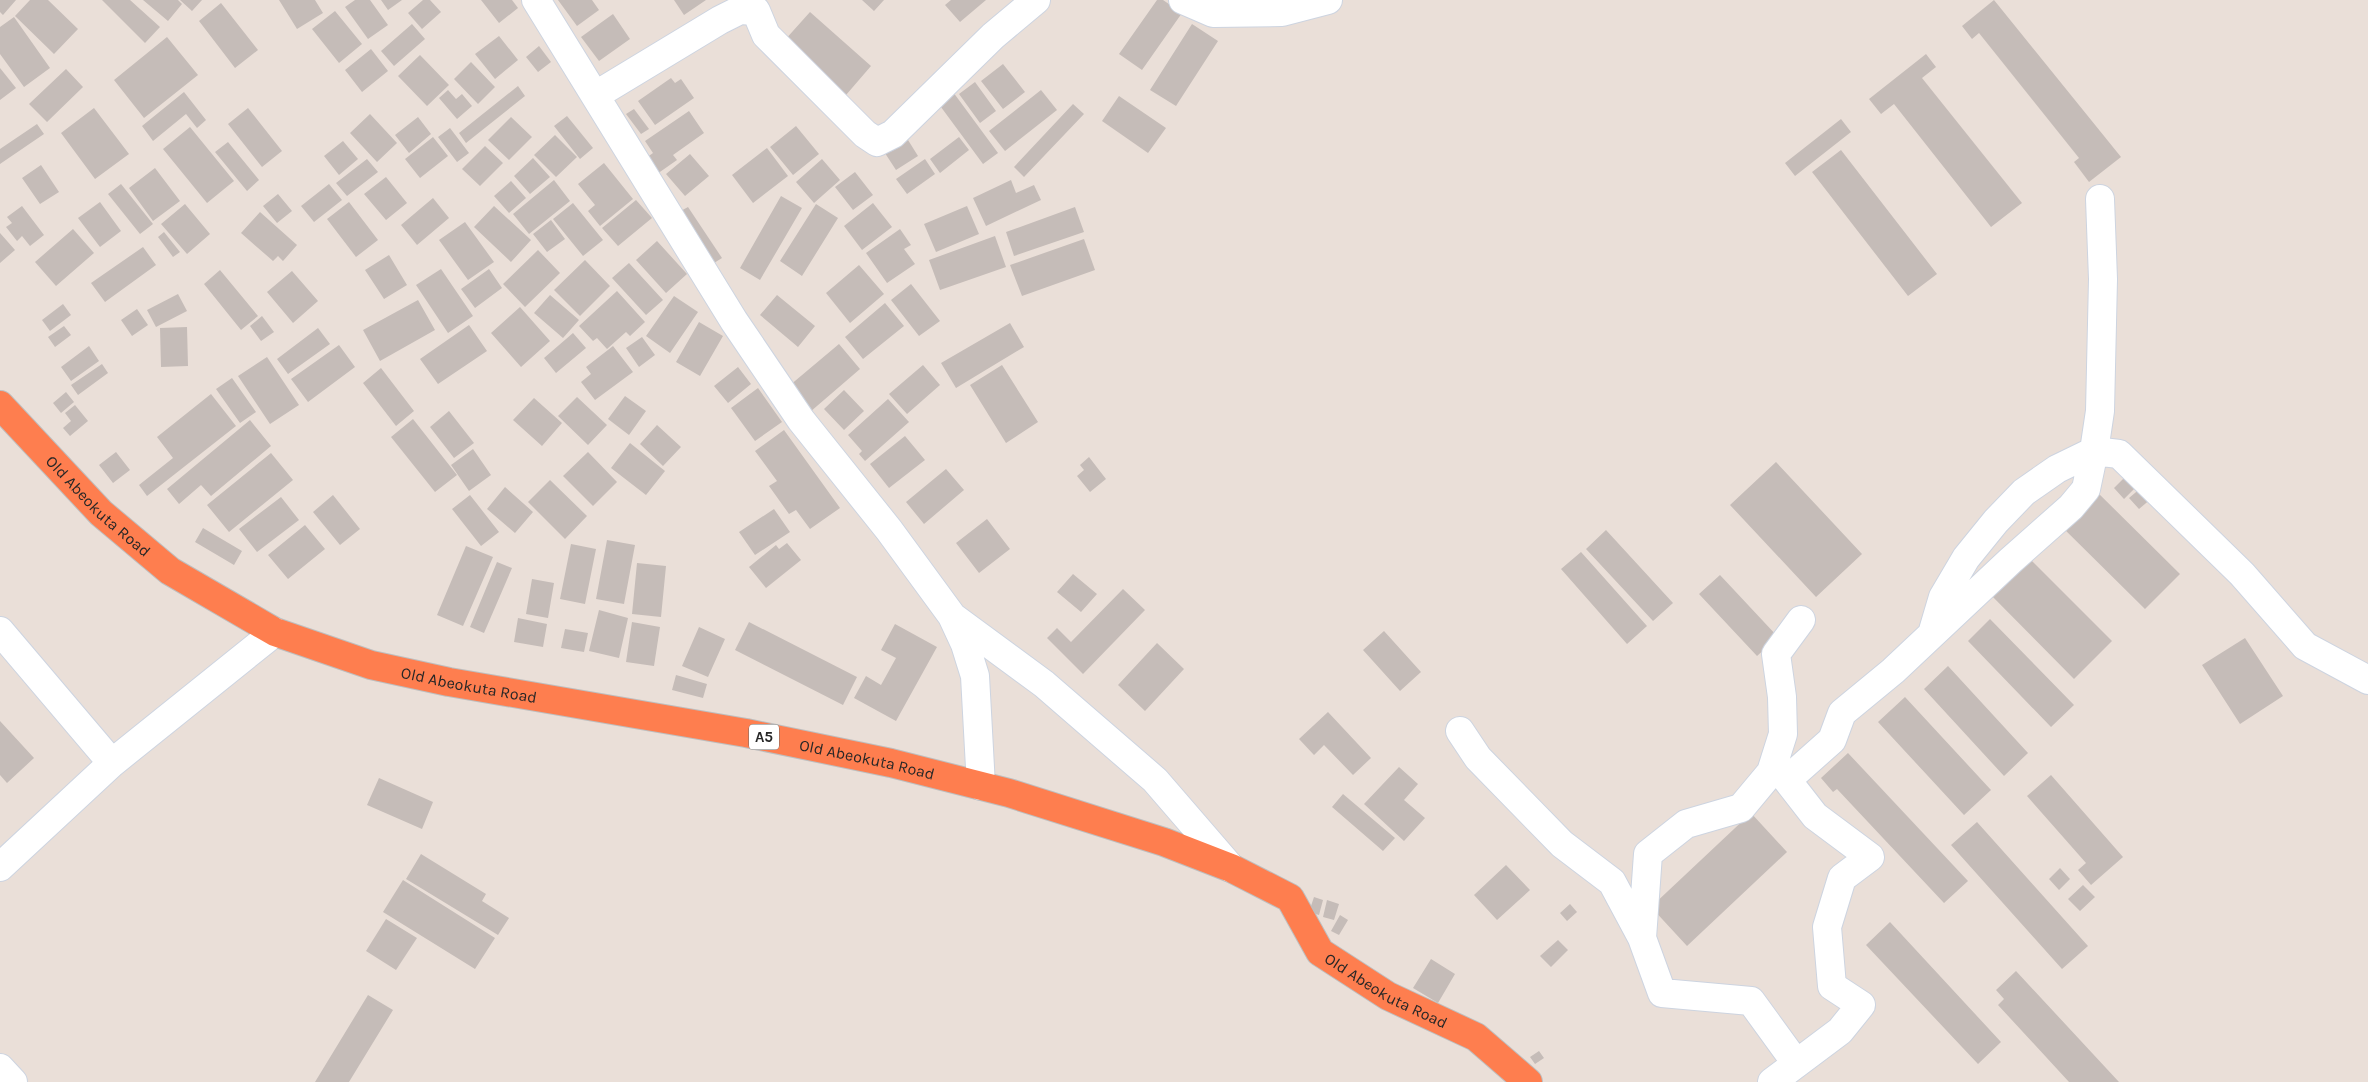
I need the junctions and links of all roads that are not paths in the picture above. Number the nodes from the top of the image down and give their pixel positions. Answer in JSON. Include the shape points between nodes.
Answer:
{"nodes":[{"id":1,"x":536,"y":0,"type":"edge"},
{"id":2,"x":1036,"y":0,"type":"edge"},
{"id":3,"x":1183,"y":0,"type":"edge"},
{"id":4,"x":1325,"y":0,"type":"edge"},
{"id":5,"x":1215,"y":6,"type":"edge"},
{"id":6,"x":596,"y":95,"type":"junction"},
{"id":7,"x":2100,"y":199,"type":"dead end"},
{"id":8,"x":0,"y":405,"type":"edge"},
{"id":9,"x":2094,"y":451,"type":"junction"},
{"id":10,"x":952,"y":616,"type":"junction"},
{"id":11,"x":1801,"y":620,"type":"dead end"},
{"id":12,"x":0,"y":631,"type":"edge"},
{"id":13,"x":274,"y":632,"type":"junction"},
{"id":14,"x":1932,"y":634,"type":"junction"},
{"id":15,"x":2368,"y":680,"type":"edge"},
{"id":16,"x":1460,"y":731,"type":"dead end"},
{"id":17,"x":112,"y":763,"type":"junction"},
{"id":18,"x":981,"y":786,"type":"junction"},
{"id":19,"x":0,"y":867,"type":"edge"},
{"id":20,"x":1231,"y":868,"type":"junction"},
{"id":21,"x":1642,"y":938,"type":"junction"},
{"id":22,"x":1796,"y":1063,"type":"junction"},
{"id":23,"x":0,"y":1068,"type":"edge"},
{"id":24,"x":13,"y":1082,"type":"edge"},
{"id":25,"x":1528,"y":1082,"type":"edge"},
{"id":26,"x":1772,"y":1082,"type":"edge"}],
"edges":[{"from":1,"to":6,"type":"street"},
{"from":2,"to":6,"type":"street","via":[[893,134],[877,142],[865,134],[766,35],[756,11],[740,10],[720,20]]},
{"from":3,"to":5,"type":"street"},
{"from":4,"to":5,"type":"street","via":[[1282,12]]},
{"from":6,"to":10,"type":"street","via":[[658,201],[750,346],[801,420],[889,530]]},
{"from":7,"to":9,"type":"street","via":[[2102,355],[2100,411]]},
{"from":8,"to":13,"type":"highway","name":"Old Abeokuta Road","number":"A5","via":[[101,513],[170,571]]},
{"from":9,"to":14,"type":"street","via":[[2086,489],[2071,507]]},
{"from":9,"to":14,"type":"street","via":[[2057,469],[2024,492],[1996,521],[1966,558],[1943,597]]},
{"from":9,"to":15,"type":"street","via":[[2119,454],[2242,574],[2304,646]]},
{"from":10,"to":18,"type":"street","via":[[975,676]]},
{"from":10,"to":20,"type":"street","via":[[1044,684],[1155,780]]},
{"from":11,"to":21,"type":"street","via":[[1776,654],[1783,734],[1771,772],[1741,808],[1686,824],[1648,854]]},
{"from":12,"to":17,"type":"street"},
{"from":13,"to":17,"type":"street"},
{"from":13,"to":18,"type":"highway","name":"Old Abeokuta Road","number":"A5","via":[[371,665],[449,682],[746,733],[891,763]]},
{"from":14,"to":22,"type":"street","via":[[1842,712],[1832,740],[1787,780],[1815,816],[1870,857],[1842,878],[1827,927],[1832,986],[1861,1005],[1840,1031]]},
{"from":16,"to":21,"type":"street","via":[[1478,758],[1562,844],[1612,882]]},
{"from":17,"to":19,"type":"street"},
{"from":18,"to":20,"type":"highway","name":"Old Abeokuta Road","number":"A5","via":[[1072,811]]},
{"from":20,"to":25,"type":"highway","name":"Old Abeokuta Road","number":"A5","via":[[1290,898],[1320,952],[1388,996],[1476,1037]]},
{"from":21,"to":22,"type":"street","via":[[1662,993],[1751,1001]]},
{"from":22,"to":26,"type":"street"},
{"from":23,"to":24,"type":"street"}]}
